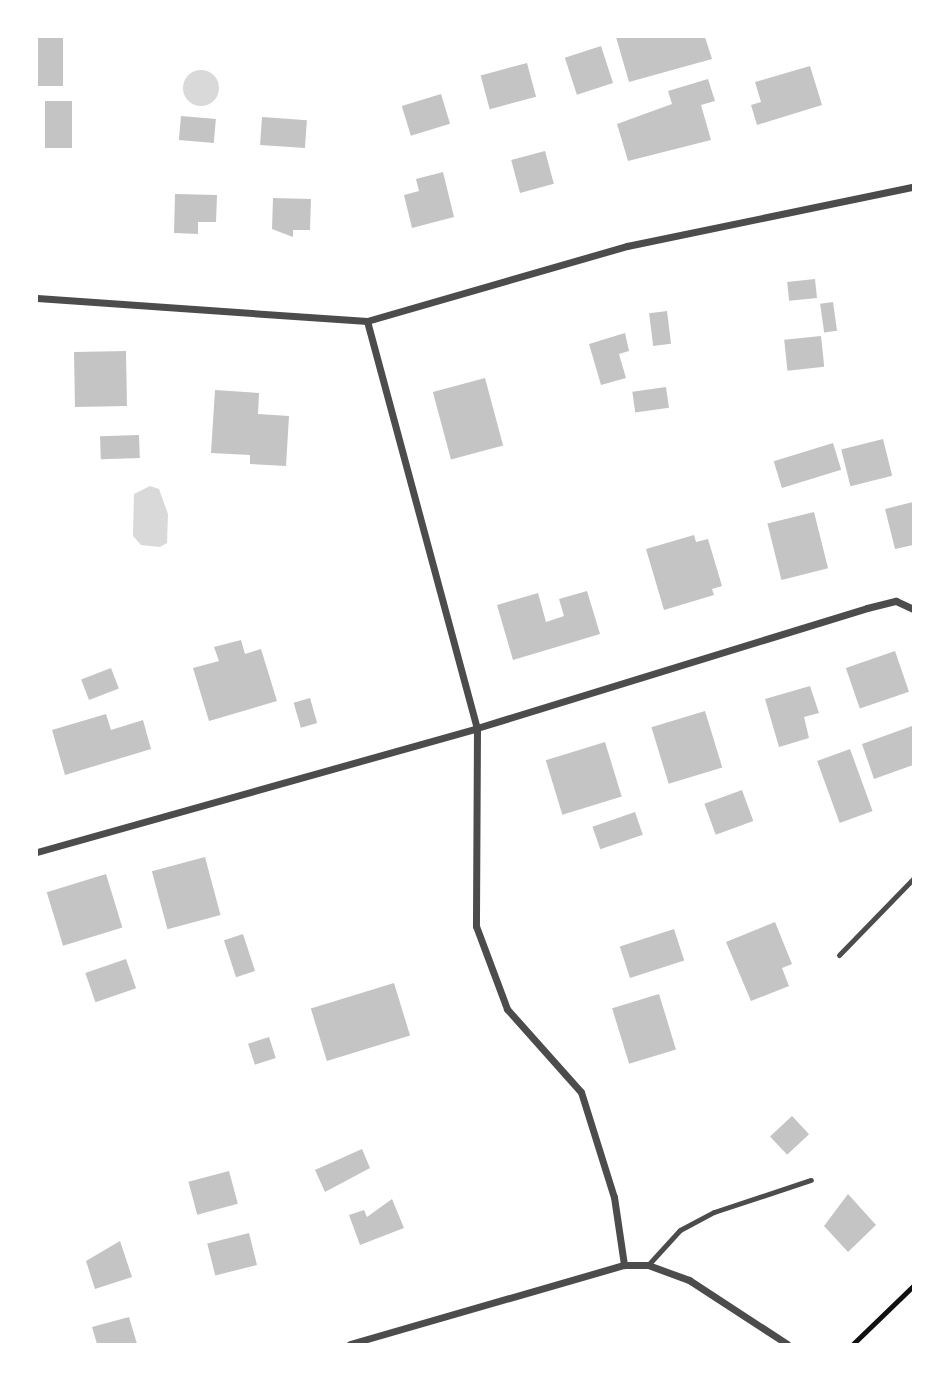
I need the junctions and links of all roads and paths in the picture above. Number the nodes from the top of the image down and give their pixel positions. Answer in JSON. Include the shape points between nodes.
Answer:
{"nodes":[{"id":1,"x":913,"y":187,"type":"edge"},
{"id":2,"x":37,"y":298,"type":"edge"},
{"id":3,"x":367,"y":321,"type":"junction"},
{"id":4,"x":913,"y":609,"type":"edge"},
{"id":5,"x":477,"y":728,"type":"junction"},
{"id":6,"x":37,"y":852,"type":"edge"},
{"id":7,"x":913,"y":879,"type":"edge"},
{"id":8,"x":839,"y":955,"type":"dead end"},
{"id":9,"x":811,"y":1180,"type":"dead end"},
{"id":10,"x":624,"y":1265,"type":"junction"},
{"id":11,"x":648,"y":1265,"type":"junction"},
{"id":12,"x":913,"y":1286,"type":"edge"},
{"id":13,"x":350,"y":1344,"type":"edge"},
{"id":14,"x":787,"y":1344,"type":"edge"},
{"id":15,"x":853,"y":1344,"type":"edge"}],
"edges":[{"from":1,"to":3,"type":"street","via":[[627,246]]},
{"from":2,"to":3,"type":"street"},
{"from":3,"to":5,"type":"street"},
{"from":4,"to":5,"type":"street","via":[[896,601],[867,608]]},
{"from":5,"to":6,"type":"street"},
{"from":5,"to":10,"type":"street","via":[[476,926],[508,1009],[581,1093],[614,1197]]},
{"from":7,"to":8,"type":"lane"},
{"from":9,"to":11,"type":"lane","via":[[714,1212],[680,1230]]},
{"from":10,"to":11,"type":"street"},
{"from":10,"to":13,"type":"street"},
{"from":11,"to":14,"type":"street","via":[[689,1280]]},
{"from":12,"to":15,"type":"path"}]}
